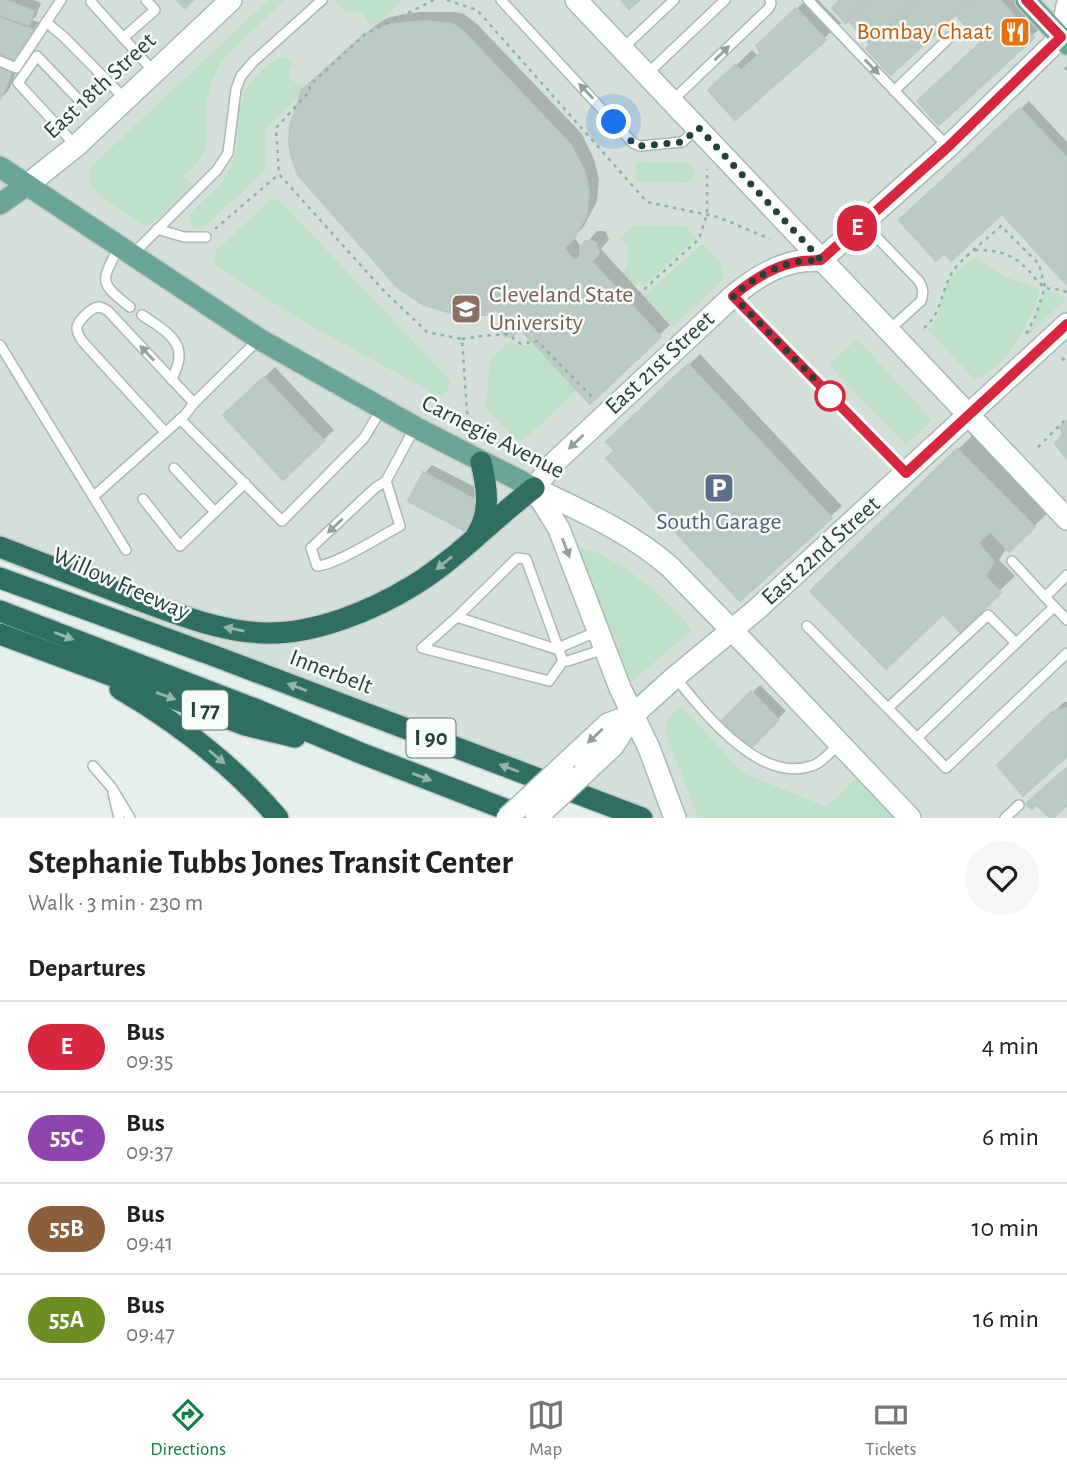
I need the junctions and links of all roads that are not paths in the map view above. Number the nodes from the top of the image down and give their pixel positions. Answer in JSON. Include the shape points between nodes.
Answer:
{"nodes":[{"id":1,"x":92,"y":0,"type":"edge"},
{"id":2,"x":146,"y":0,"type":"edge"},
{"id":3,"x":231,"y":0,"type":"edge"},
{"id":4,"x":323,"y":0,"type":"edge"},
{"id":5,"x":501,"y":0,"type":"edge"},
{"id":6,"x":576,"y":0,"type":"edge"},
{"id":7,"x":674,"y":0,"type":"edge"},
{"id":8,"x":725,"y":0,"type":"edge"},
{"id":9,"x":771,"y":0,"type":"edge"},
{"id":10,"x":808,"y":0,"type":"edge"},
{"id":11,"x":1026,"y":0,"type":"edge"},
{"id":12,"x":57,"y":1,"type":"edge"},
{"id":13,"x":1064,"y":7,"type":"edge"},
{"id":14,"x":47,"y":22,"type":"junction"},
{"id":15,"x":950,"y":37,"type":"dead end"},
{"id":16,"x":123,"y":38,"type":"junction"},
{"id":17,"x":1064,"y":40,"type":"edge"},
{"id":18,"x":29,"y":48,"type":"junction"},
{"id":19,"x":622,"y":49,"type":"junction"},
{"id":20,"x":37,"y":56,"type":"junction"},
{"id":21,"x":0,"y":61,"type":"edge"},
{"id":22,"x":155,"y":72,"type":"junction"},
{"id":23,"x":647,"y":74,"type":"junction"},
{"id":24,"x":894,"y":91,"type":"junction"},
{"id":25,"x":125,"y":99,"type":"junction"},
{"id":26,"x":79,"y":100,"type":"dead end"},
{"id":27,"x":673,"y":101,"type":"junction"},
{"id":28,"x":699,"y":128,"type":"junction"},
{"id":29,"x":76,"y":146,"type":"junction"},
{"id":30,"x":948,"y":147,"type":"junction"},
{"id":31,"x":0,"y":167,"type":"edge"},
{"id":32,"x":27,"y":186,"type":"junction"},
{"id":33,"x":0,"y":204,"type":"edge"},
{"id":34,"x":863,"y":222,"type":"junction"},
{"id":35,"x":157,"y":229,"type":"junction"},
{"id":36,"x":206,"y":237,"type":"road end"},
{"id":37,"x":126,"y":251,"type":"junction"},
{"id":38,"x":821,"y":260,"type":"junction"},
{"id":39,"x":733,"y":296,"type":"junction"},
{"id":40,"x":130,"y":307,"type":"dead end"},
{"id":41,"x":142,"y":315,"type":"dead end"},
{"id":42,"x":1067,"y":324,"type":"edge"},
{"id":43,"x":888,"y":331,"type":"junction"},
{"id":44,"x":259,"y":339,"type":"junction"},
{"id":45,"x":0,"y":345,"type":"edge"},
{"id":46,"x":172,"y":380,"type":"junction"},
{"id":47,"x":194,"y":403,"type":"junction"},
{"id":48,"x":382,"y":408,"type":"junction"},
{"id":49,"x":967,"y":415,"type":"junction"},
{"id":50,"x":180,"y":419,"type":"junction"},
{"id":51,"x":415,"y":427,"type":"junction"},
{"id":52,"x":165,"y":432,"type":"junction"},
{"id":53,"x":481,"y":462,"type":"junction"},
{"id":54,"x":174,"y":468,"type":"dead end"},
{"id":55,"x":906,"y":473,"type":"junction"},
{"id":56,"x":386,"y":481,"type":"junction"},
{"id":57,"x":245,"y":483,"type":"junction"},
{"id":58,"x":534,"y":488,"type":"junction"},
{"id":59,"x":94,"y":496,"type":"junction"},
{"id":60,"x":143,"y":499,"type":"dead end"},
{"id":61,"x":215,"y":512,"type":"junction"},
{"id":62,"x":1066,"y":515,"type":"edge"},
{"id":63,"x":476,"y":536,"type":"junction"},
{"id":64,"x":0,"y":547,"type":"edge"},
{"id":65,"x":126,"y":550,"type":"dead end"},
{"id":66,"x":0,"y":561,"type":"edge"},
{"id":67,"x":1012,"y":561,"type":"dead end"},
{"id":68,"x":1067,"y":575,"type":"edge"},
{"id":69,"x":0,"y":578,"type":"edge"},
{"id":70,"x":1045,"y":597,"type":"junction"},
{"id":71,"x":1054,"y":607,"type":"junction"},
{"id":72,"x":0,"y":611,"type":"edge"},
{"id":73,"x":457,"y":617,"type":"junction"},
{"id":74,"x":1067,"y":620,"type":"edge"},
{"id":75,"x":807,"y":626,"type":"dead end"},
{"id":76,"x":732,"y":631,"type":"junction"},
{"id":77,"x":0,"y":634,"type":"edge"},
{"id":78,"x":601,"y":640,"type":"junction"},
{"id":79,"x":1016,"y":643,"type":"junction"},
{"id":80,"x":559,"y":650,"type":"junction"},
{"id":81,"x":1067,"y":653,"type":"edge"},
{"id":82,"x":56,"y":655,"type":"junction"},
{"id":83,"x":220,"y":658,"type":"junction"},
{"id":84,"x":563,"y":661,"type":"junction"},
{"id":85,"x":675,"y":677,"type":"junction"},
{"id":86,"x":887,"y":708,"type":"junction"},
{"id":87,"x":633,"y":715,"type":"junction"},
{"id":88,"x":917,"y":738,"type":"junction"},
{"id":89,"x":839,"y":743,"type":"junction"},
{"id":90,"x":358,"y":752,"type":"junction"},
{"id":91,"x":93,"y":766,"type":"dead end"},
{"id":92,"x":112,"y":788,"type":"junction"},
{"id":93,"x":1019,"y":805,"type":"dead end"},
{"id":94,"x":674,"y":813,"type":"edge"},
{"id":95,"x":119,"y":818,"type":"edge"},
{"id":96,"x":130,"y":818,"type":"edge"},
{"id":97,"x":278,"y":818,"type":"edge"},
{"id":98,"x":507,"y":818,"type":"edge"},
{"id":99,"x":528,"y":818,"type":"edge"},
{"id":100,"x":536,"y":818,"type":"edge"},
{"id":101,"x":642,"y":818,"type":"edge"},
{"id":102,"x":910,"y":818,"type":"edge"},
{"id":103,"x":1005,"y":818,"type":"edge"}],
"edges":[{"from":1,"to":16,"type":"lane"},
{"from":2,"to":16,"type":"lane","via":[[155,10]]},
{"from":3,"to":22,"type":"street","name":"East 18th Street"},
{"from":4,"to":35,"type":"lane","via":[[241,76],[228,153],[217,170]]},
{"from":28,"to":5,"type":"lane","one_way":true,"via":[[682,142],[633,143]]},
{"from":6,"to":19,"type":"street"},
{"from":7,"to":19,"type":"lane"},
{"from":8,"to":23,"type":"lane"},
{"from":27,"to":9,"type":"lane","one_way":true,"via":[[769,8]]},
{"from":10,"to":24,"type":"lane","one_way":true},
{"from":11,"to":17,"type":"main road"},
{"from":12,"to":14,"type":"lane"},
{"from":13,"to":17,"type":"street"},
{"from":14,"to":18,"type":"lane"},
{"from":14,"to":25,"type":"lane"},
{"from":15,"to":24,"type":"lane"},
{"from":16,"to":22,"type":"lane"},
{"from":17,"to":30,"type":"street"},
{"from":18,"to":20,"type":"lane"},
{"from":18,"to":21,"type":"lane","via":[[16,68]]},
{"from":19,"to":23,"type":"street"},
{"from":20,"to":26,"type":"lane"},
{"from":20,"to":29,"type":"lane","via":[[18,83]]},
{"from":22,"to":25,"type":"street","name":"East 18th Street"},
{"from":23,"to":27,"type":"street"},
{"from":24,"to":30,"type":"lane"},
{"from":25,"to":29,"type":"street","name":"East 18th Street"},
{"from":27,"to":28,"type":"street"},
{"from":28,"to":38,"type":"street"},
{"from":29,"to":32,"type":"street","name":"East 18th Street"},
{"from":30,"to":34,"type":"street"},
{"from":31,"to":32,"type":"main road","name":"Carnegie Avenue"},
{"from":32,"to":33,"type":"main road","name":"East 18th Street"},
{"from":32,"to":37,"type":"main road","name":"Carnegie Avenue"},
{"from":34,"to":38,"type":"street"},
{"from":34,"to":43,"type":"lane","via":[[923,288],[921,301]]},
{"from":35,"to":36,"type":"lane","via":[[184,237]]},
{"from":35,"to":37,"type":"lane"},
{"from":37,"to":40,"type":"lane","via":[[105,275],[105,283]]},
{"from":37,"to":44,"type":"main road","name":"Carnegie Avenue"},
{"from":38,"to":39,"type":"street","name":"East 21st Street","via":[[775,269]]},
{"from":38,"to":43,"type":"street"},
{"from":39,"to":55,"type":"lane"},
{"from":39,"to":58,"type":"street","name":"East 21st Street","one_way":true,"via":[[555,462]]},
{"from":41,"to":46,"type":"lane","via":[[178,346],[180,359]]},
{"from":42,"to":49,"type":"street","name":"East 22nd Street"},
{"from":43,"to":49,"type":"street"},
{"from":44,"to":47,"type":"lane"},
{"from":44,"to":48,"type":"main road","name":"Carnegie Avenue"},
{"from":45,"to":59,"type":"lane"},
{"from":46,"to":47,"type":"lane"},
{"from":46,"to":52,"type":"lane","one_way":true,"via":[[101,307],[77,326],[83,342]]},
{"from":47,"to":50,"type":"lane"},
{"from":48,"to":51,"type":"main road","name":"Carnegie Avenue"},
{"from":48,"to":57,"type":"lane","via":[[364,438],[282,521]]},
{"from":49,"to":55,"type":"street","name":"East 22nd Street"},
{"from":49,"to":62,"type":"street"},
{"from":50,"to":52,"type":"lane"},
{"from":50,"to":57,"type":"lane"},
{"from":51,"to":53,"type":"main road","name":"Carnegie Avenue"},
{"from":51,"to":56,"type":"lane"},
{"from":52,"to":59,"type":"lane"},
{"from":53,"to":58,"type":"main road","name":"Carnegie Avenue"},
{"from":53,"to":63,"type":"highway","via":[[487,499]]},
{"from":54,"to":61,"type":"lane"},
{"from":55,"to":76,"type":"street","name":"East 22nd Street"},
{"from":56,"to":56,"type":"lane","one_way":true,"via":[[311,548],[317,566],[400,526]]},
{"from":57,"to":61,"type":"lane"},
{"from":58,"to":63,"type":"highway"},
{"from":58,"to":76,"type":"street","name":"Carnegie Avenue","via":[[656,555]]},
{"from":58,"to":78,"type":"street","one_way":true,"via":[[559,529]]},
{"from":59,"to":65,"type":"lane"},
{"from":60,"to":61,"type":"lane","via":[[180,546]]},
{"from":63,"to":64,"type":"highway","one_way":true,"via":[[435,571],[374,607],[305,629],[264,633],[184,616]]},
{"from":66,"to":83,"type":"highway","name":"Willow Freeway","number":"I 77","via":[[115,604]]},
{"from":67,"to":70,"type":"lane"},
{"from":68,"to":70,"type":"lane"},
{"from":69,"to":83,"type":"highway","name":"Innerbelt","number":"I 90"},
{"from":70,"to":71,"type":"lane"},
{"from":71,"to":74,"type":"lane"},
{"from":71,"to":79,"type":"lane"},
{"from":72,"to":90,"type":"highway","number":"I 90","one_way":true},
{"from":73,"to":80,"type":"lane"},
{"from":73,"to":80,"type":"lane","via":[[517,558],[526,559]]},
{"from":73,"to":84,"type":"lane","via":[[422,648],[549,681]]},
{"from":75,"to":86,"type":"lane"},
{"from":76,"to":85,"type":"street","name":"East 22nd Street"},
{"from":76,"to":89,"type":"street","name":"Carnegie Avenue"},
{"from":77,"to":82,"type":"highway","number":"I 77"},
{"from":78,"to":80,"type":"lane"},
{"from":78,"to":84,"type":"lane"},
{"from":78,"to":87,"type":"street"},
{"from":79,"to":86,"type":"lane","via":[[988,615]]},
{"from":79,"to":88,"type":"lane"},
{"from":80,"to":84,"type":"lane"},
{"from":81,"to":88,"type":"lane","via":[[946,768]]},
{"from":82,"to":90,"type":"highway","number":"I 77","one_way":true,"via":[[245,725]]},
{"from":82,"to":97,"type":"highway","one_way":true,"via":[[187,733],[231,769]]},
{"from":101,"to":83,"type":"highway","name":"Innerbelt","number":"I 90","one_way":true},
{"from":85,"to":87,"type":"street","name":"East 22nd Street"},
{"from":85,"to":89,"type":"lane","via":[[730,738],[759,760],[787,769],[816,765]]},
{"from":86,"to":88,"type":"lane"},
{"from":87,"to":94,"type":"street"},
{"from":87,"to":98,"type":"street","name":"East 22nd Street","one_way":true,"bridge":true,"via":[[608,724]]},
{"from":87,"to":100,"type":"street","name":"East 22nd Street","bridge":true,"via":[[613,746]]},
{"from":89,"to":102,"type":"street","name":"Carnegie Avenue"},
{"from":90,"to":99,"type":"highway","number":"I 90","one_way":true},
{"from":91,"to":92,"type":"lane"},
{"from":92,"to":95,"type":"lane"},
{"from":92,"to":96,"type":"lane"},
{"from":93,"to":103,"type":"lane"}]}
